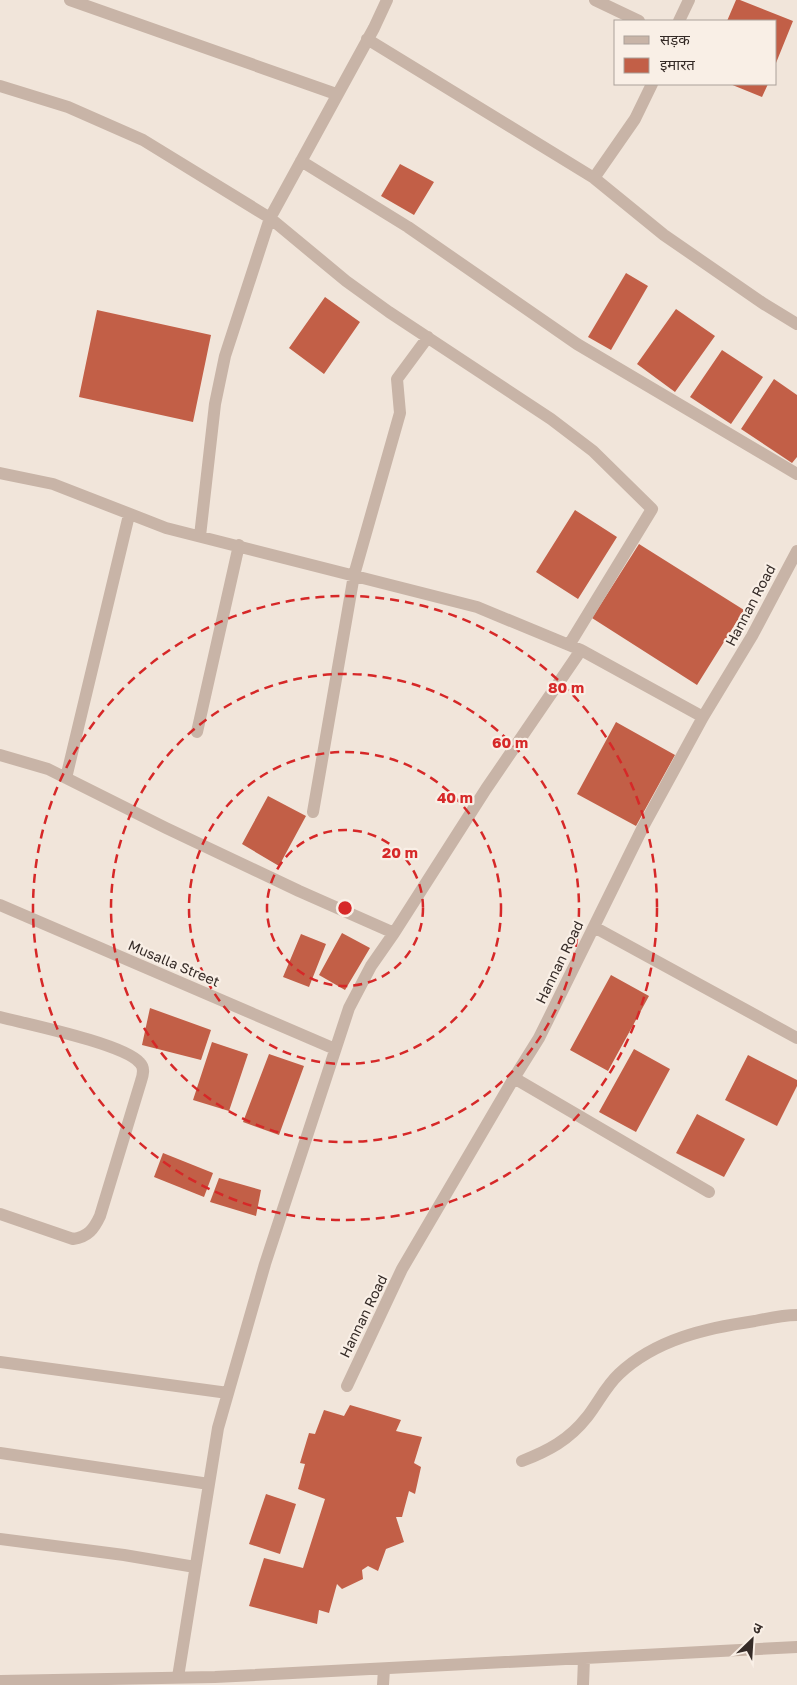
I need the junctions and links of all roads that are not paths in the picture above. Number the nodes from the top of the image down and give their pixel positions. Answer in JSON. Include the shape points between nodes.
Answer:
{"nodes":[{"id":1,"x":70,"y":0,"type":"edge"},
{"id":2,"x":387,"y":0,"type":"edge"},
{"id":3,"x":595,"y":0,"type":"edge"},
{"id":4,"x":689,"y":0,"type":"edge"},
{"id":5,"x":637,"y":20,"type":"edge"},
{"id":6,"x":679,"y":20,"type":"edge"},
{"id":7,"x":367,"y":39,"type":"junction"},
{"id":8,"x":652,"y":85,"type":"edge"},
{"id":9,"x":0,"y":86,"type":"edge"},
{"id":10,"x":336,"y":94,"type":"junction"},
{"id":11,"x":300,"y":162,"type":"junction"},
{"id":12,"x":594,"y":178,"type":"junction"},
{"id":13,"x":270,"y":218,"type":"junction"},
{"id":14,"x":797,"y":324,"type":"edge"},
{"id":15,"x":428,"y":337,"type":"junction"},
{"id":16,"x":0,"y":474,"type":"edge"},
{"id":17,"x":797,"y":474,"type":"edge"},
{"id":18,"x":129,"y":515,"type":"junction"},
{"id":19,"x":200,"y":536,"type":"junction"},
{"id":20,"x":239,"y":545,"type":"junction"},
{"id":21,"x":795,"y":558,"type":"edge"},
{"id":22,"x":354,"y":575,"type":"junction"},
{"id":23,"x":575,"y":647,"type":"junction"},
{"id":24,"x":703,"y":717,"type":"junction"},
{"id":25,"x":197,"y":732,"type":"dead end"},
{"id":26,"x":0,"y":755,"type":"edge"},
{"id":27,"x":66,"y":778,"type":"junction"},
{"id":28,"x":313,"y":812,"type":"dead end"},
{"id":29,"x":0,"y":905,"type":"edge"},
{"id":30,"x":594,"y":926,"type":"junction"},
{"id":31,"x":394,"y":933,"type":"junction"},
{"id":32,"x":0,"y":1017,"type":"edge"},
{"id":33,"x":797,"y":1038,"type":"edge"},
{"id":34,"x":335,"y":1049,"type":"junction"},
{"id":35,"x":514,"y":1078,"type":"junction"},
{"id":36,"x":709,"y":1192,"type":"dead end"},
{"id":37,"x":0,"y":1214,"type":"edge"},
{"id":38,"x":797,"y":1314,"type":"edge"},
{"id":39,"x":0,"y":1362,"type":"edge"},
{"id":40,"x":347,"y":1386,"type":"dead end"},
{"id":41,"x":228,"y":1393,"type":"junction"},
{"id":42,"x":0,"y":1453,"type":"edge"},
{"id":43,"x":522,"y":1461,"type":"dead end"},
{"id":44,"x":209,"y":1484,"type":"junction"},
{"id":45,"x":0,"y":1539,"type":"edge"},
{"id":46,"x":195,"y":1567,"type":"junction"},
{"id":47,"x":797,"y":1647,"type":"edge"},
{"id":48,"x":584,"y":1659,"type":"junction"},
{"id":49,"x":384,"y":1669,"type":"junction"},
{"id":50,"x":178,"y":1678,"type":"junction"},
{"id":51,"x":6,"y":1682,"type":"edge"},
{"id":52,"x":383,"y":1685,"type":"edge"},
{"id":53,"x":583,"y":1685,"type":"edge"}],
"edges":[{"from":1,"to":10,"type":"street"},
{"from":2,"to":7,"type":"street"},
{"from":3,"to":5,"type":"street"},
{"from":4,"to":6,"type":"street"},
{"from":7,"to":10,"type":"street"},
{"from":7,"to":12,"type":"street"},
{"from":8,"to":12,"type":"street","via":[[635,119]]},
{"from":9,"to":13,"type":"street","via":[[68,107],[143,140]]},
{"from":10,"to":11,"type":"street"},
{"from":11,"to":13,"type":"street"},
{"from":11,"to":17,"type":"street","via":[[408,227],[577,344]]},
{"from":12,"to":14,"type":"street","via":[[664,235]]},
{"from":13,"to":15,"type":"street","via":[[346,281]]},
{"from":13,"to":19,"type":"street","via":[[225,356],[215,404]]},
{"from":15,"to":22,"type":"street","via":[[397,379],[400,413]]},
{"from":15,"to":23,"type":"street","via":[[593,450],[652,509]]},
{"from":16,"to":18,"type":"street","via":[[53,484]]},
{"from":18,"to":19,"type":"street"},
{"from":18,"to":27,"type":"street"},
{"from":19,"to":20,"type":"street"},
{"from":20,"to":22,"type":"street"},
{"from":20,"to":25,"type":"street"},
{"from":21,"to":24,"type":"street","name":"Hannan Road"},
{"from":22,"to":23,"type":"street","via":[[477,607]]},
{"from":22,"to":28,"type":"street"},
{"from":23,"to":24,"type":"street"},
{"from":23,"to":31,"type":"street"},
{"from":24,"to":30,"type":"street","name":"Hannan Road"},
{"from":26,"to":27,"type":"street"},
{"from":27,"to":31,"type":"street","via":[[192,841]]},
{"from":29,"to":34,"type":"street","name":"Musalla Street"},
{"from":30,"to":33,"type":"street"},
{"from":30,"to":35,"type":"street","name":"Hannan Road","via":[[539,1038]]},
{"from":31,"to":34,"type":"street","via":[[371,966],[349,1008]]},
{"from":32,"to":37,"type":"street","via":[[112,1047],[139,1061],[143,1067],[100,1216],[90,1233],[73,1239]]},
{"from":34,"to":41,"type":"street","via":[[265,1264]]},
{"from":35,"to":36,"type":"street"},
{"from":35,"to":40,"type":"street","name":"Hannan Road","via":[[402,1269]]},
{"from":38,"to":43,"type":"street","via":[[706,1330],[660,1346],[618,1375],[587,1417],[561,1443]]},
{"from":39,"to":41,"type":"street"},
{"from":41,"to":44,"type":"street","via":[[218,1428]]},
{"from":42,"to":44,"type":"street"},
{"from":44,"to":46,"type":"street"},
{"from":45,"to":46,"type":"street"},
{"from":46,"to":50,"type":"street"},
{"from":47,"to":48,"type":"street"},
{"from":48,"to":49,"type":"street"},
{"from":48,"to":53,"type":"street"},
{"from":49,"to":50,"type":"street"},
{"from":49,"to":52,"type":"street"},
{"from":50,"to":51,"type":"street"}]}
